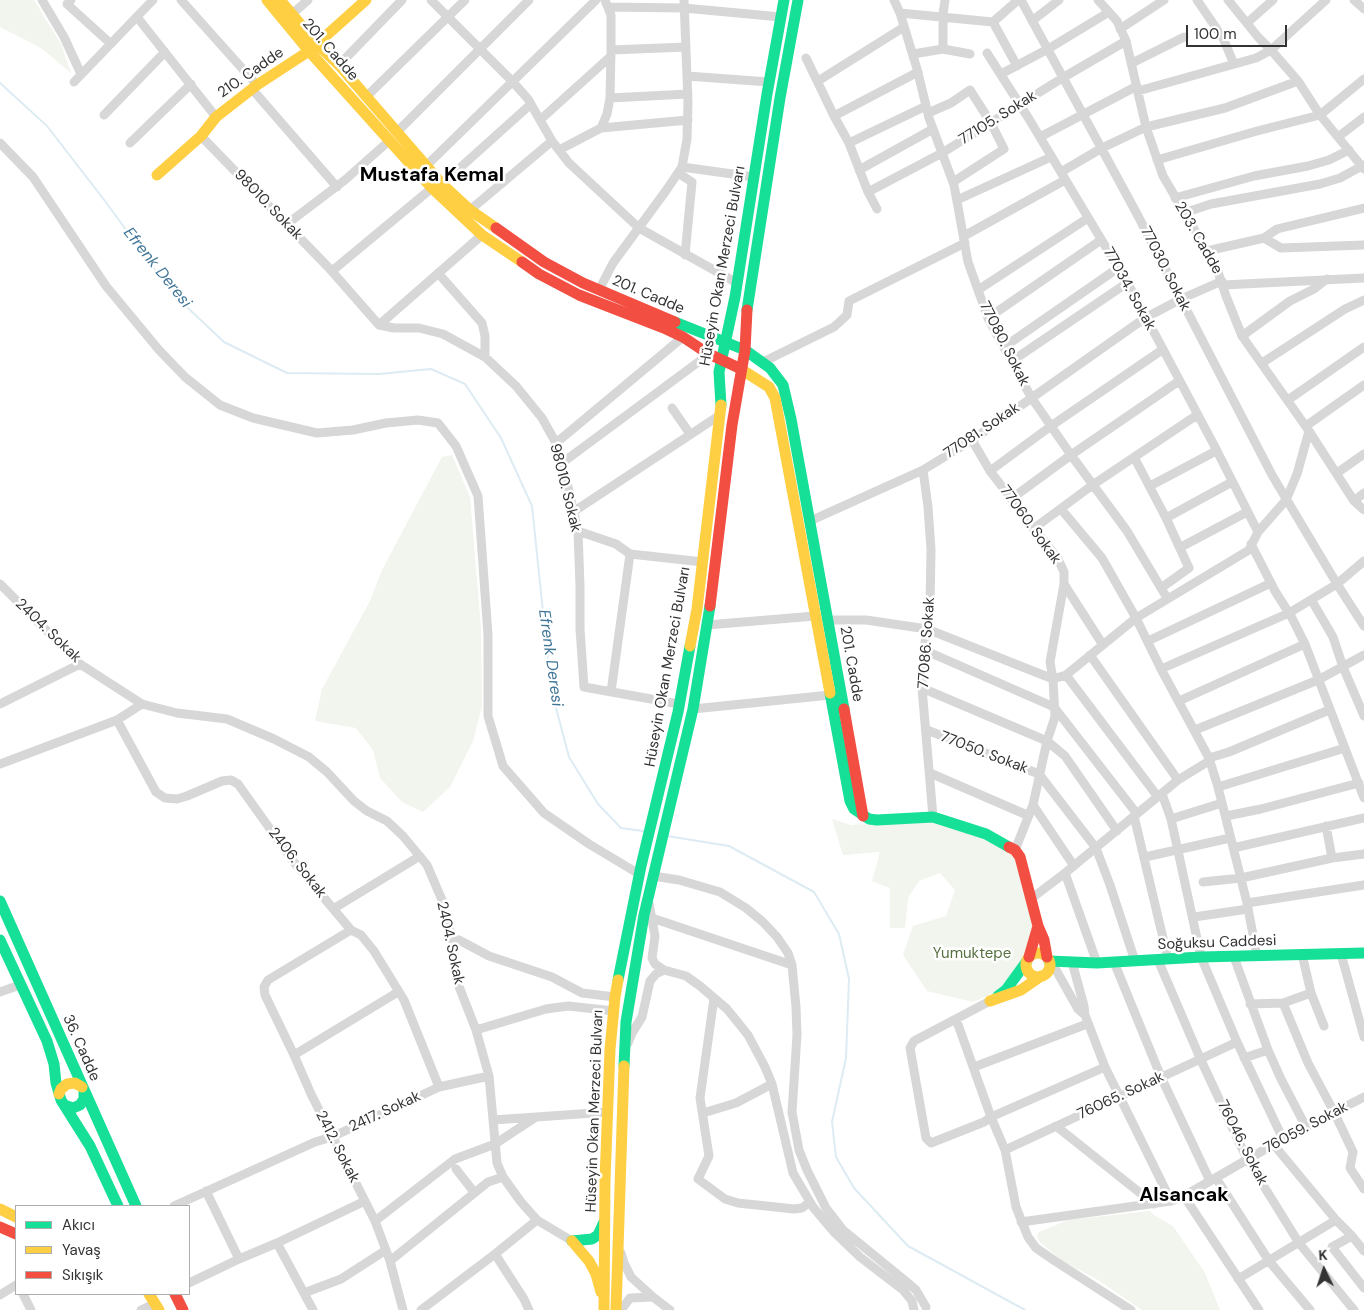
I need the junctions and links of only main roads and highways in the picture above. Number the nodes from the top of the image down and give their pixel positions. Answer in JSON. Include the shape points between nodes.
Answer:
{"nodes":[{"id":1,"x":267,"y":0,"type":"edge"},
{"id":2,"x":280,"y":0,"type":"edge"},
{"id":3,"x":366,"y":0,"type":"edge"},
{"id":4,"x":784,"y":0,"type":"edge"},
{"id":5,"x":798,"y":0,"type":"edge"},
{"id":6,"x":313,"y":47,"type":"junction"},
{"id":7,"x":393,"y":136,"type":"junction"},
{"id":8,"x":157,"y":175,"type":"dead end"},
{"id":9,"x":437,"y":186,"type":"junction"},
{"id":10,"x":725,"y":343,"type":"junction"},
{"id":11,"x":745,"y":350,"type":"junction"},
{"id":12,"x":722,"y":360,"type":"junction"},
{"id":13,"x":742,"y":370,"type":"junction"},
{"id":14,"x":863,"y":816,"type":"junction"},
{"id":15,"x":0,"y":901,"type":"edge"},
{"id":16,"x":1038,"y":926,"type":"junction"},
{"id":17,"x":0,"y":940,"type":"edge"},
{"id":18,"x":1364,"y":953,"type":"edge"},
{"id":19,"x":1028,"y":959,"type":"junction"},
{"id":20,"x":1049,"y":967,"type":"junction"},
{"id":21,"x":83,"y":1089,"type":"junction"},
{"id":22,"x":62,"y":1100,"type":"junction"},
{"id":23,"x":118,"y":1205,"type":"edge"},
{"id":24,"x":136,"y":1205,"type":"edge"},
{"id":25,"x":0,"y":1209,"type":"edge"},
{"id":26,"x":15,"y":1216,"type":"edge"},
{"id":27,"x":606,"y":1217,"type":"junction"},
{"id":28,"x":0,"y":1227,"type":"edge"},
{"id":29,"x":15,"y":1234,"type":"edge"},
{"id":30,"x":176,"y":1295,"type":"edge"},
{"id":31,"x":605,"y":1307,"type":"edge"},
{"id":32,"x":183,"y":1310,"type":"edge"},
{"id":33,"x":616,"y":1310,"type":"edge"}],
"edges":[{"from":1,"to":6,"type":"main road","name":"201. Cadde"},
{"from":2,"to":6,"type":"main road","name":"201. Cadde"},
{"from":3,"to":6,"type":"main road","name":"210. Cadde"},
{"from":4,"to":10,"type":"main road","name":"Hüseyin Okan Merzeci Bulvarı"},
{"from":5,"to":11,"type":"main road","name":"Hüseyin Okan Merzeci Bulvarı","via":[[746,313]]},
{"from":6,"to":7,"type":"main road","name":"201. Cadde"},
{"from":6,"to":7,"type":"main road","name":"201. Cadde","via":[[339,65]]},
{"from":6,"to":8,"type":"main road","name":"210. Cadde","via":[[216,117],[201,136]]},
{"from":7,"to":9,"type":"main road","name":"201. Cadde"},
{"from":7,"to":9,"type":"main road","name":"201. Cadde","via":[[427,165]]},
{"from":9,"to":10,"type":"main road","name":"201. Cadde","via":[[544,262],[625,302]]},
{"from":9,"to":12,"type":"main road","name":"201. Cadde","via":[[482,235],[539,274],[579,295],[664,328]]},
{"from":10,"to":11,"type":"main road","name":"201. Cadde"},
{"from":10,"to":12,"type":"main road","name":"Hüseyin Okan Merzeci Bulvarı"},
{"from":11,"to":13,"type":"main road","name":"Hüseyin Okan Merzeci Bulvarı"},
{"from":11,"to":14,"type":"main road","name":"201. Cadde","via":[[770,368],[783,385],[787,397]]},
{"from":12,"to":13,"type":"main road","name":"201. Cadde"},
{"from":12,"to":27,"type":"main road","name":"Hüseyin Okan Merzeci Bulvarı","via":[[718,372],[721,405],[697,610],[615,997],[610,1050]]},
{"from":13,"to":14,"type":"main road","name":"201. Cadde","via":[[769,387],[775,398],[848,793],[854,809]]},
{"from":13,"to":33,"type":"main road","name":"Hüseyin Okan Merzeci Bulvarı","via":[[732,425],[708,626],[693,709],[648,896],[626,1022]]},
{"from":14,"to":16,"type":"main road","via":[[877,820],[933,817],[986,834],[1014,850],[1020,857]]},
{"from":15,"to":21,"type":"main road","name":"36. Cadde"},
{"from":16,"to":19,"type":"main road"},
{"from":16,"to":20,"type":"main road"},
{"from":17,"to":22,"type":"main road","via":[[47,1041]]},
{"from":18,"to":20,"type":"main road","name":"Soğuksu Caddesi","via":[[1072,962]]},
{"from":19,"to":20,"type":"main road","via":[[1040,953]]},
{"from":19,"to":20,"type":"main road","via":[[1030,974]]},
{"from":19,"to":20,"type":"main road","via":[[1006,990],[990,1001],[1021,990]]},
{"from":21,"to":22,"type":"main road","via":[[75,1083],[67,1084],[61,1089]]},
{"from":21,"to":22,"type":"main road","via":[[84,1099],[80,1105],[73,1108]]},
{"from":21,"to":24,"type":"main road","name":"36. Cadde"},
{"from":22,"to":23,"type":"main road","via":[[90,1146]]},
{"from":25,"to":26,"type":"main road"},
{"from":27,"to":31,"type":"main road","name":"Hüseyin Okan Merzeci Bulvarı"},
{"from":27,"to":31,"type":"main road","via":[[598,1235],[592,1240],[572,1240],[596,1274]]},
{"from":28,"to":29,"type":"main road"},
{"from":30,"to":32,"type":"main road"}]}
